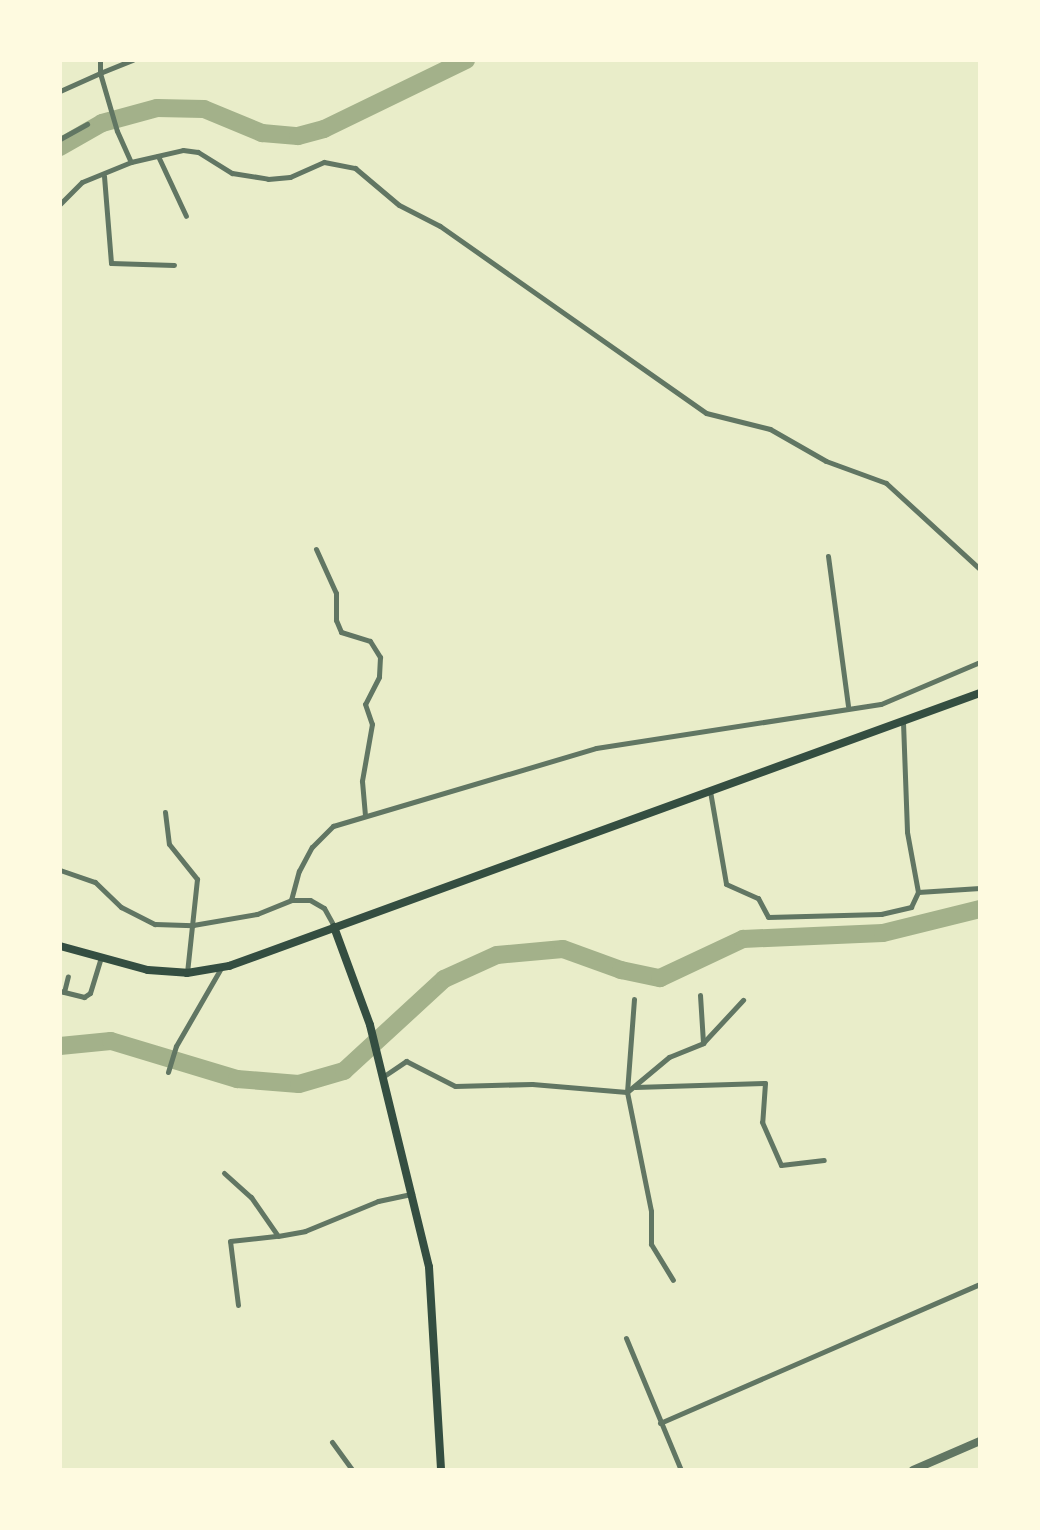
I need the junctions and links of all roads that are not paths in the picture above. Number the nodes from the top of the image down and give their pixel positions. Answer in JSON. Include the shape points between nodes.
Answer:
{"nodes":[{"id":1,"x":100,"y":60,"type":"edge"},
{"id":2,"x":132,"y":60,"type":"edge"},
{"id":3,"x":100,"y":73,"type":"junction"},
{"id":4,"x":60,"y":91,"type":"edge"},
{"id":5,"x":87,"y":124,"type":"dead end"},
{"id":6,"x":60,"y":140,"type":"edge"},
{"id":7,"x":158,"y":156,"type":"junction"},
{"id":8,"x":131,"y":162,"type":"junction"},
{"id":9,"x":104,"y":176,"type":"junction"},
{"id":10,"x":60,"y":204,"type":"edge"},
{"id":11,"x":186,"y":216,"type":"dead end"},
{"id":12,"x":174,"y":265,"type":"dead end"},
{"id":13,"x":316,"y":548,"type":"dead end"},
{"id":14,"x":828,"y":556,"type":"dead end"},
{"id":15,"x":980,"y":569,"type":"edge"},
{"id":16,"x":980,"y":662,"type":"edge"},
{"id":17,"x":980,"y":693,"type":"edge"},
{"id":18,"x":848,"y":706,"type":"junction"},
{"id":19,"x":903,"y":722,"type":"junction"},
{"id":20,"x":710,"y":791,"type":"junction"},
{"id":21,"x":164,"y":812,"type":"dead end"},
{"id":22,"x":364,"y":815,"type":"junction"},
{"id":23,"x":60,"y":870,"type":"edge"},
{"id":24,"x":980,"y":888,"type":"edge"},
{"id":25,"x":918,"y":892,"type":"junction"},
{"id":26,"x":291,"y":900,"type":"junction"},
{"id":27,"x":194,"y":925,"type":"junction"},
{"id":28,"x":334,"y":927,"type":"junction"},
{"id":29,"x":60,"y":946,"type":"edge"},
{"id":30,"x":101,"y":957,"type":"junction"},
{"id":31,"x":221,"y":968,"type":"junction"},
{"id":32,"x":187,"y":973,"type":"junction"},
{"id":33,"x":68,"y":976,"type":"dead end"},
{"id":34,"x":62,"y":991,"type":"edge"},
{"id":35,"x":700,"y":995,"type":"dead end"},
{"id":36,"x":634,"y":1000,"type":"dead end"},
{"id":37,"x":743,"y":1000,"type":"dead end"},
{"id":38,"x":703,"y":1043,"type":"junction"},
{"id":39,"x":169,"y":1070,"type":"dead end"},
{"id":40,"x":384,"y":1076,"type":"junction"},
{"id":41,"x":630,"y":1090,"type":"junction"},
{"id":42,"x":824,"y":1160,"type":"dead end"},
{"id":43,"x":224,"y":1173,"type":"dead end"},
{"id":44,"x":412,"y":1194,"type":"junction"},
{"id":45,"x":278,"y":1236,"type":"junction"},
{"id":46,"x":673,"y":1280,"type":"dead end"},
{"id":47,"x":980,"y":1284,"type":"edge"},
{"id":48,"x":238,"y":1305,"type":"dead end"},
{"id":49,"x":626,"y":1338,"type":"dead end"},
{"id":50,"x":660,"y":1423,"type":"junction"},
{"id":51,"x":980,"y":1441,"type":"edge"},
{"id":52,"x":332,"y":1442,"type":"dead end"},
{"id":53,"x":352,"y":1470,"type":"edge"},
{"id":54,"x":441,"y":1470,"type":"edge"},
{"id":55,"x":681,"y":1470,"type":"edge"},
{"id":56,"x":912,"y":1470,"type":"edge"}],
"edges":[{"from":1,"to":3,"type":"street"},
{"from":2,"to":3,"type":"street"},
{"from":3,"to":4,"type":"street"},
{"from":3,"to":8,"type":"street"},
{"from":5,"to":6,"type":"street"},
{"from":7,"to":8,"type":"street"},
{"from":7,"to":11,"type":"street"},
{"from":7,"to":15,"type":"street","via":[[198,152],[232,173],[268,178],[290,177],[324,162],[356,168],[399,205],[440,226],[706,413],[770,429],[826,461],[886,483]]},
{"from":8,"to":9,"type":"street"},
{"from":9,"to":10,"type":"street","via":[[82,182]]},
{"from":9,"to":12,"type":"street","via":[[111,263]]},
{"from":13,"to":22,"type":"street","via":[[336,593],[341,632],[370,641],[380,657],[379,677],[365,704],[372,724]]},
{"from":14,"to":18,"type":"street"},
{"from":16,"to":18,"type":"street","via":[[881,704]]},
{"from":17,"to":19,"type":"main road"},
{"from":18,"to":22,"type":"street","via":[[596,748]]},
{"from":19,"to":20,"type":"main road"},
{"from":19,"to":25,"type":"street","via":[[907,832]]},
{"from":20,"to":25,"type":"street","via":[[726,884],[758,898],[768,917],[881,914],[911,907]]},
{"from":20,"to":28,"type":"main road"},
{"from":21,"to":27,"type":"street","via":[[168,844],[197,879]]},
{"from":22,"to":26,"type":"street","via":[[322,833],[298,871]]},
{"from":23,"to":27,"type":"street","via":[[95,882],[142,921]]},
{"from":24,"to":25,"type":"street"},
{"from":26,"to":27,"type":"street","via":[[257,914]]},
{"from":26,"to":28,"type":"street","via":[[324,908]]},
{"from":27,"to":32,"type":"street"},
{"from":28,"to":31,"type":"main road"},
{"from":28,"to":40,"type":"main road"},
{"from":29,"to":30,"type":"main road"},
{"from":30,"to":32,"type":"main road"},
{"from":30,"to":34,"type":"street","via":[[90,994]]},
{"from":31,"to":32,"type":"main road"},
{"from":31,"to":39,"type":"street"},
{"from":33,"to":34,"type":"street"},
{"from":35,"to":38,"type":"street"},
{"from":36,"to":41,"type":"street"},
{"from":37,"to":38,"type":"street"},
{"from":38,"to":41,"type":"street","via":[[670,1057]]},
{"from":40,"to":41,"type":"street","via":[[406,1061],[455,1086]]},
{"from":40,"to":44,"type":"main road"},
{"from":41,"to":42,"type":"street","via":[[765,1084],[762,1122],[781,1165]]},
{"from":41,"to":46,"type":"street","via":[[651,1244]]},
{"from":43,"to":45,"type":"street"},
{"from":44,"to":45,"type":"street"},
{"from":44,"to":54,"type":"main road","via":[[429,1267]]},
{"from":45,"to":48,"type":"street","via":[[230,1241]]},
{"from":47,"to":50,"type":"street"},
{"from":49,"to":50,"type":"street"},
{"from":50,"to":55,"type":"street"},
{"from":51,"to":56,"type":"street"},
{"from":52,"to":53,"type":"street"}]}
